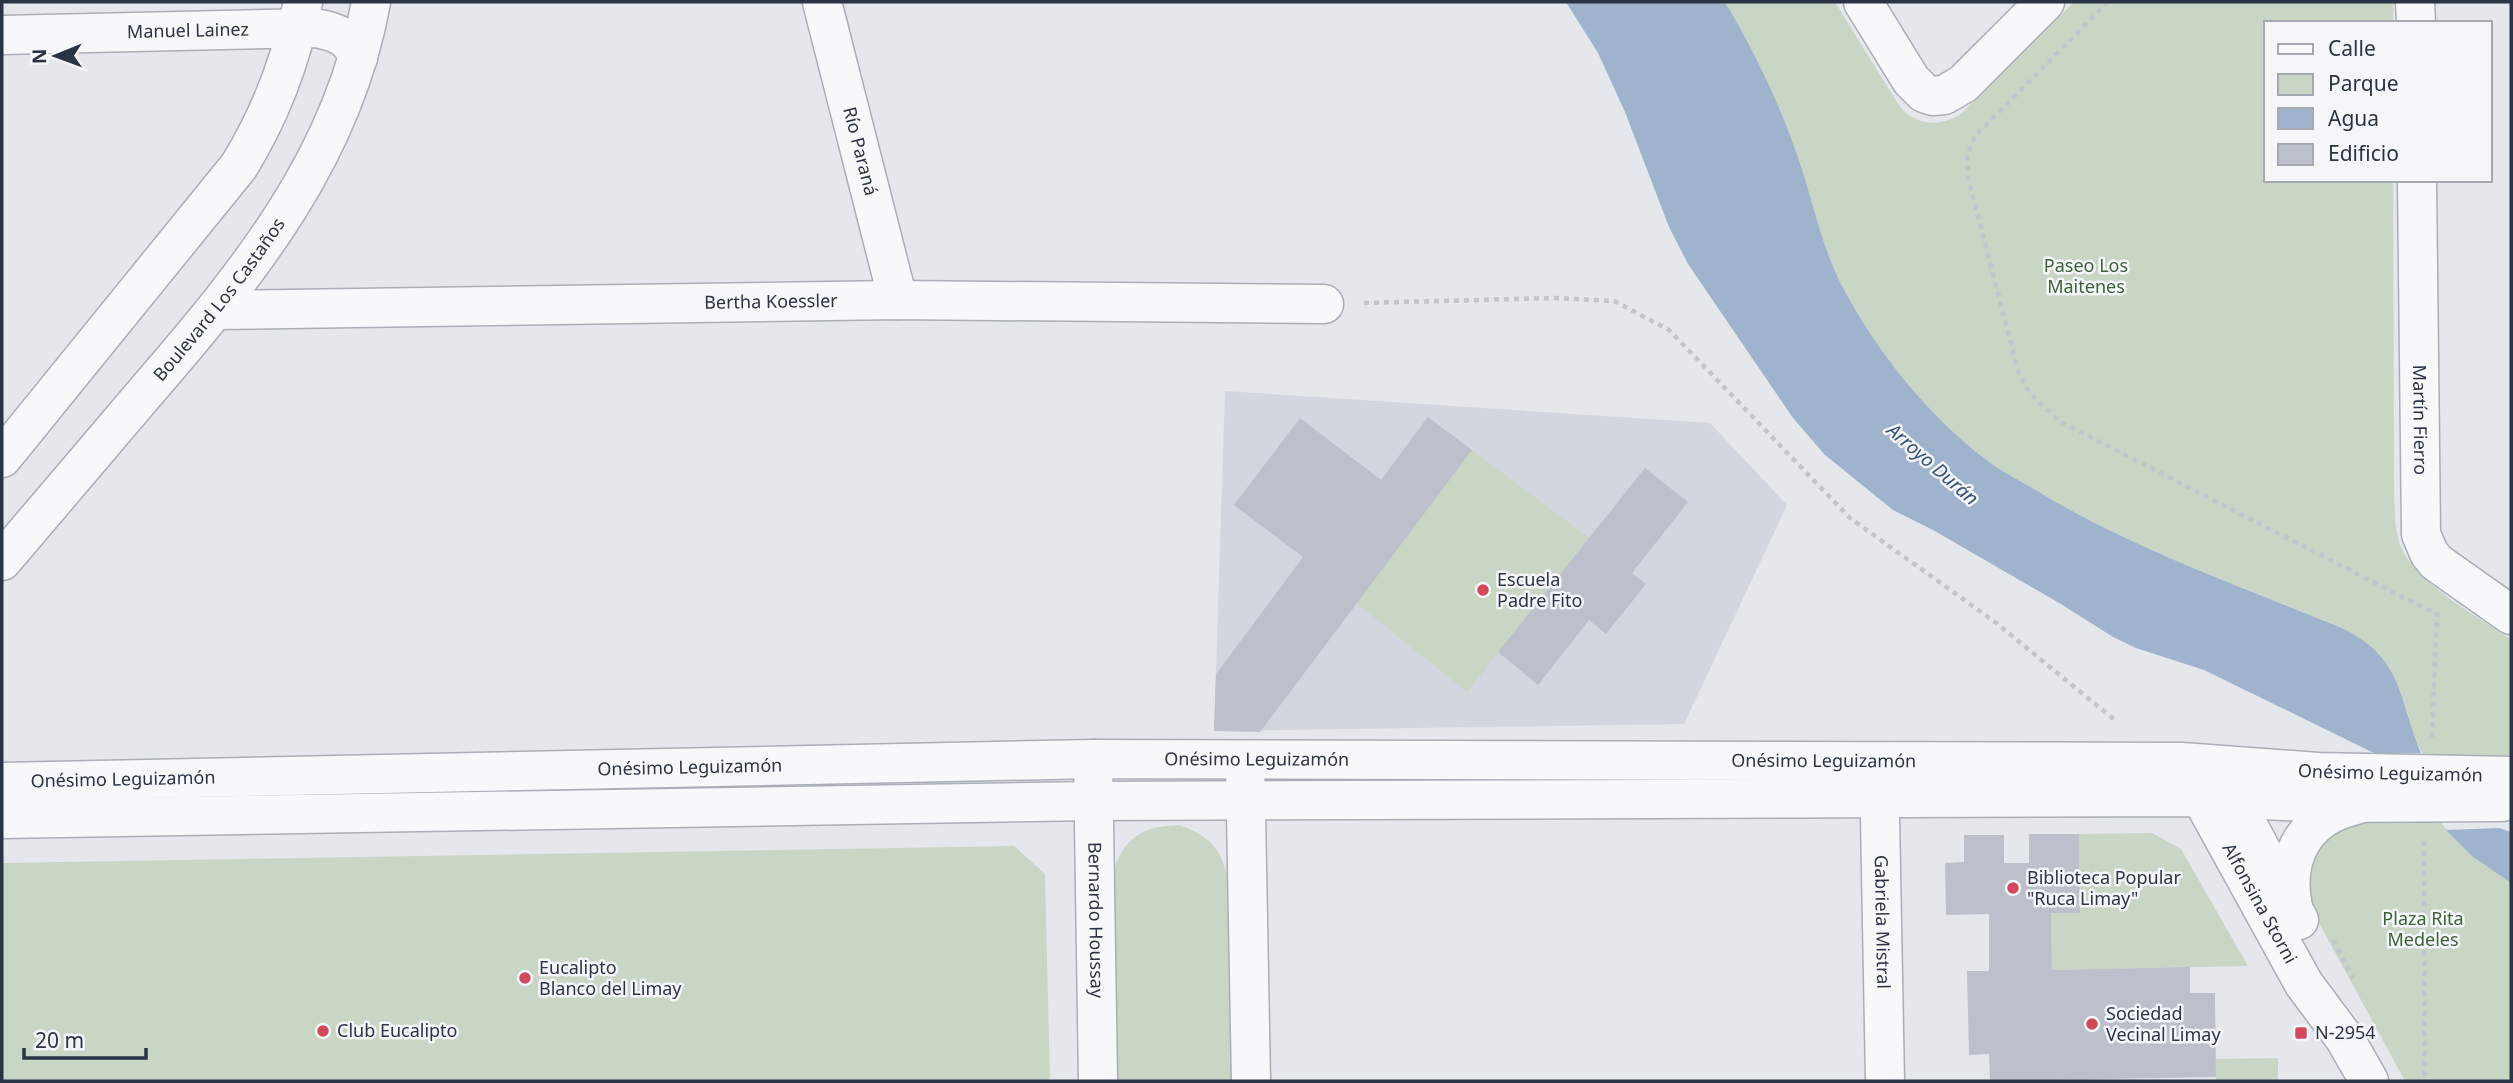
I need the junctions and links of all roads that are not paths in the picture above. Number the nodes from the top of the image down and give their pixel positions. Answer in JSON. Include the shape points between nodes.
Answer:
{"nodes":[{"id":1,"x":371,"y":2,"type":"edge"},
{"id":2,"x":822,"y":2,"type":"edge"},
{"id":3,"x":1863,"y":2,"type":"edge"},
{"id":4,"x":2045,"y":2,"type":"edge"},
{"id":5,"x":2415,"y":2,"type":"edge"},
{"id":6,"x":300,"y":14,"type":"edge"},
{"id":7,"x":2416,"y":21,"type":"edge"},
{"id":8,"x":2,"y":34,"type":"edge"},
{"id":9,"x":358,"y":58,"type":"junction"},
{"id":10,"x":2417,"y":182,"type":"edge"},
{"id":11,"x":898,"y":300,"type":"junction"},
{"id":12,"x":1324,"y":304,"type":"road end"},
{"id":13,"x":216,"y":310,"type":"junction"},
{"id":14,"x":2,"y":457,"type":"edge"},
{"id":15,"x":2,"y":561,"type":"edge"},
{"id":16,"x":2511,"y":615,"type":"edge"},
{"id":17,"x":1093,"y":759,"type":"junction"},
{"id":18,"x":1245,"y":760,"type":"junction"},
{"id":19,"x":2511,"y":776,"type":"edge"},
{"id":20,"x":1880,"y":780,"type":"junction"},
{"id":21,"x":2208,"y":780,"type":"junction"},
{"id":22,"x":2,"y":782,"type":"edge"},
{"id":23,"x":1093,"y":800,"type":"junction"},
{"id":24,"x":1245,"y":801,"type":"junction"},
{"id":25,"x":2511,"y":801,"type":"edge"},
{"id":26,"x":2360,"y":804,"type":"junction"},
{"id":27,"x":2,"y":819,"type":"edge"},
{"id":28,"x":2293,"y":909,"type":"junction"},
{"id":29,"x":2345,"y":1039,"type":"junction"},
{"id":30,"x":1098,"y":1081,"type":"edge"},
{"id":31,"x":1251,"y":1081,"type":"edge"},
{"id":32,"x":1885,"y":1081,"type":"edge"},
{"id":33,"x":2369,"y":1081,"type":"edge"}],
"edges":[{"from":1,"to":9,"type":"street","name":"Boulevard Los Castaños"},
{"from":2,"to":11,"type":"street","name":"Río Paraná"},
{"from":3,"to":4,"type":"street","via":[[1911,80],[1933,96],[1963,84]]},
{"from":5,"to":7,"type":"street"},
{"from":6,"to":8,"type":"street","name":"Manuel Lainez"},
{"from":6,"to":9,"type":"street","name":"Manuel Lainez","via":[[341,35]]},
{"from":6,"to":14,"type":"street","via":[[275,100],[239,166]]},
{"from":9,"to":13,"type":"street","name":"Boulevard Los Castaños","via":[[328,139],[305,181],[259,254]]},
{"from":10,"to":16,"type":"street","name":"Martín Fierro","via":[[2421,534],[2436,562]]},
{"from":11,"to":12,"type":"street","name":"Bertha Koessler"},
{"from":11,"to":13,"type":"street","name":"Bertha Koessler"},
{"from":13,"to":15,"type":"street","name":"Boulevard Los Castaños"},
{"from":17,"to":18,"type":"street","name":"Onésimo Leguizamón"},
{"from":17,"to":22,"type":"street","name":"Onésimo Leguizamón"},
{"from":17,"to":23,"type":"street","name":"Bernardo Houssay"},
{"from":18,"to":20,"type":"street","name":"Onésimo Leguizamón"},
{"from":18,"to":24,"type":"street"},
{"from":19,"to":21,"type":"street","name":"Onésimo Leguizamón","via":[[2342,773]]},
{"from":20,"to":21,"type":"street","name":"Onésimo Leguizamón"},
{"from":20,"to":24,"type":"street","name":"Onésimo Leguizamón"},
{"from":20,"to":32,"type":"street","name":"Gabriela Mistral"},
{"from":21,"to":26,"type":"street","name":"Onésimo Leguizamón"},
{"from":21,"to":28,"type":"street","name":"Alfonsina Storni"},
{"from":21,"to":29,"type":"street","name":"Alfonsina Storni","via":[[2304,984]]},
{"from":23,"to":24,"type":"street","name":"Onésimo Leguizamón"},
{"from":23,"to":27,"type":"street","name":"Onésimo Leguizamón"},
{"from":23,"to":30,"type":"street","name":"Bernardo Houssay"},
{"from":24,"to":31,"type":"street"},
{"from":25,"to":26,"type":"street","name":"Onésimo Leguizamón"},
{"from":26,"to":28,"type":"street","via":[[2327,816],[2306,834],[2291,862]]},
{"from":28,"to":29,"type":"street","name":"Alfonsina Storni","via":[[2322,964]]},
{"from":29,"to":33,"type":"street","name":"Alfonsina Storni"}]}
